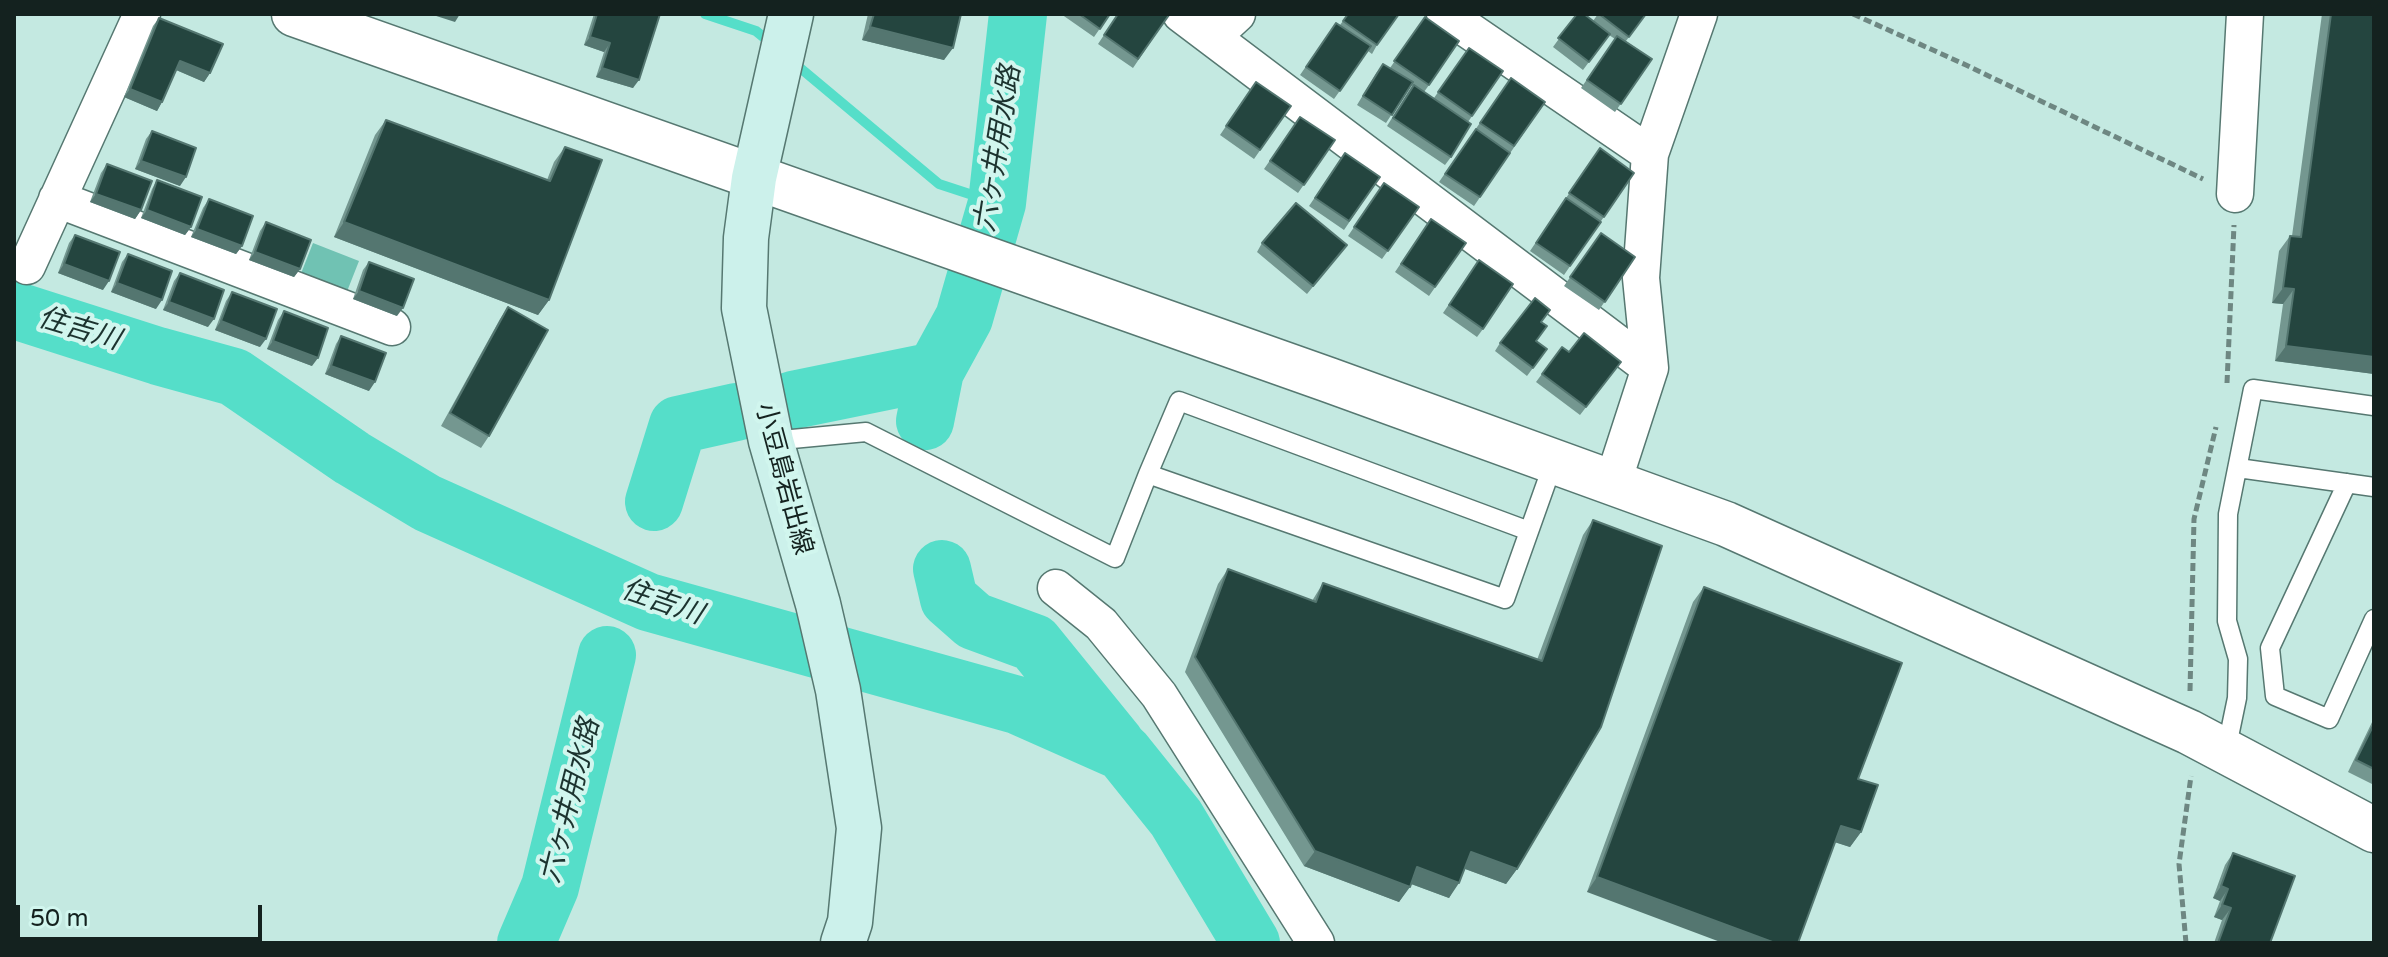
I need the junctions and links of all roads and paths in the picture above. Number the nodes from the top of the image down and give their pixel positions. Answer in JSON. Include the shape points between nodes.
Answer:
{"nodes":[{"id":1,"x":142,"y":14,"type":"edge"},
{"id":2,"x":294,"y":14,"type":"edge"},
{"id":3,"x":791,"y":14,"type":"edge"},
{"id":4,"x":1181,"y":14,"type":"edge"},
{"id":5,"x":1445,"y":14,"type":"edge"},
{"id":6,"x":1699,"y":14,"type":"edge"},
{"id":7,"x":1853,"y":14,"type":"edge"},
{"id":8,"x":2245,"y":14,"type":"edge"},
{"id":9,"x":1224,"y":26,"type":"edge"},
{"id":10,"x":1650,"y":154,"type":"junction"},
{"id":11,"x":754,"y":178,"type":"junction"},
{"id":12,"x":2235,"y":194,"type":"junction"},
{"id":13,"x":57,"y":199,"type":"junction"},
{"id":14,"x":27,"y":266,"type":"dead end"},
{"id":15,"x":392,"y":327,"type":"dead end"},
{"id":16,"x":1650,"y":368,"type":"junction"},
{"id":17,"x":2224,"y":397,"type":"dead end"},
{"id":18,"x":2374,"y":406,"type":"edge"},
{"id":19,"x":2220,"y":412,"type":"dead end"},
{"id":20,"x":771,"y":441,"type":"junction"},
{"id":21,"x":1554,"y":461,"type":"junction"},
{"id":22,"x":2238,"y":468,"type":"junction"},
{"id":23,"x":1148,"y":474,"type":"junction"},
{"id":24,"x":1613,"y":482,"type":"junction"},
{"id":25,"x":2347,"y":483,"type":"junction"},
{"id":26,"x":2374,"y":487,"type":"edge"},
{"id":27,"x":1529,"y":531,"type":"junction"},
{"id":28,"x":1056,"y":588,"type":"dead end"},
{"id":29,"x":2374,"y":619,"type":"edge"},
{"id":30,"x":2208,"y":742,"type":"junction"},
{"id":31,"x":2374,"y":830,"type":"edge"},
{"id":32,"x":843,"y":943,"type":"edge"},
{"id":33,"x":1316,"y":943,"type":"edge"},
{"id":34,"x":2186,"y":943,"type":"edge"}],
"edges":[{"from":1,"to":13,"type":"street"},
{"from":2,"to":11,"type":"street"},
{"from":3,"to":11,"type":"main road","name":"小豆島岩出線"},
{"from":4,"to":9,"type":"street"},
{"from":5,"to":10,"type":"street"},
{"from":6,"to":10,"type":"street"},
{"from":7,"to":12,"type":"path"},
{"from":8,"to":12,"type":"street"},
{"from":9,"to":16,"type":"street"},
{"from":10,"to":16,"type":"street","via":[[1641,278]]},
{"from":11,"to":20,"type":"main road","name":"小豆島岩出線","via":[[744,308]]},
{"from":11,"to":21,"type":"street"},
{"from":12,"to":17,"type":"path"},
{"from":13,"to":14,"type":"street"},
{"from":13,"to":15,"type":"street"},
{"from":16,"to":24,"type":"street"},
{"from":18,"to":22,"type":"lane","via":[[2253,389]]},
{"from":19,"to":30,"type":"path","via":[[2194,519]]},
{"from":20,"to":23,"type":"lane","via":[[866,432],[1115,558]]},
{"from":20,"to":32,"type":"main road","name":"小豆島岩出線","via":[[838,690],[859,828],[850,922]]},
{"from":21,"to":24,"type":"street"},
{"from":21,"to":27,"type":"lane"},
{"from":22,"to":25,"type":"lane"},
{"from":22,"to":30,"type":"lane","via":[[2228,514],[2227,621],[2238,659],[2237,698]]},
{"from":23,"to":27,"type":"lane","via":[[1505,599]]},
{"from":23,"to":27,"type":"lane","via":[[1179,401]]},
{"from":24,"to":30,"type":"street","via":[[1726,524]]},
{"from":25,"to":26,"type":"lane"},
{"from":25,"to":29,"type":"lane","via":[[2270,648],[2275,696],[2329,719]]},
{"from":28,"to":33,"type":"street","via":[[1101,624],[1159,695]]},
{"from":30,"to":31,"type":"street"},
{"from":30,"to":34,"type":"path","via":[[2192,769],[2179,864]]}]}
